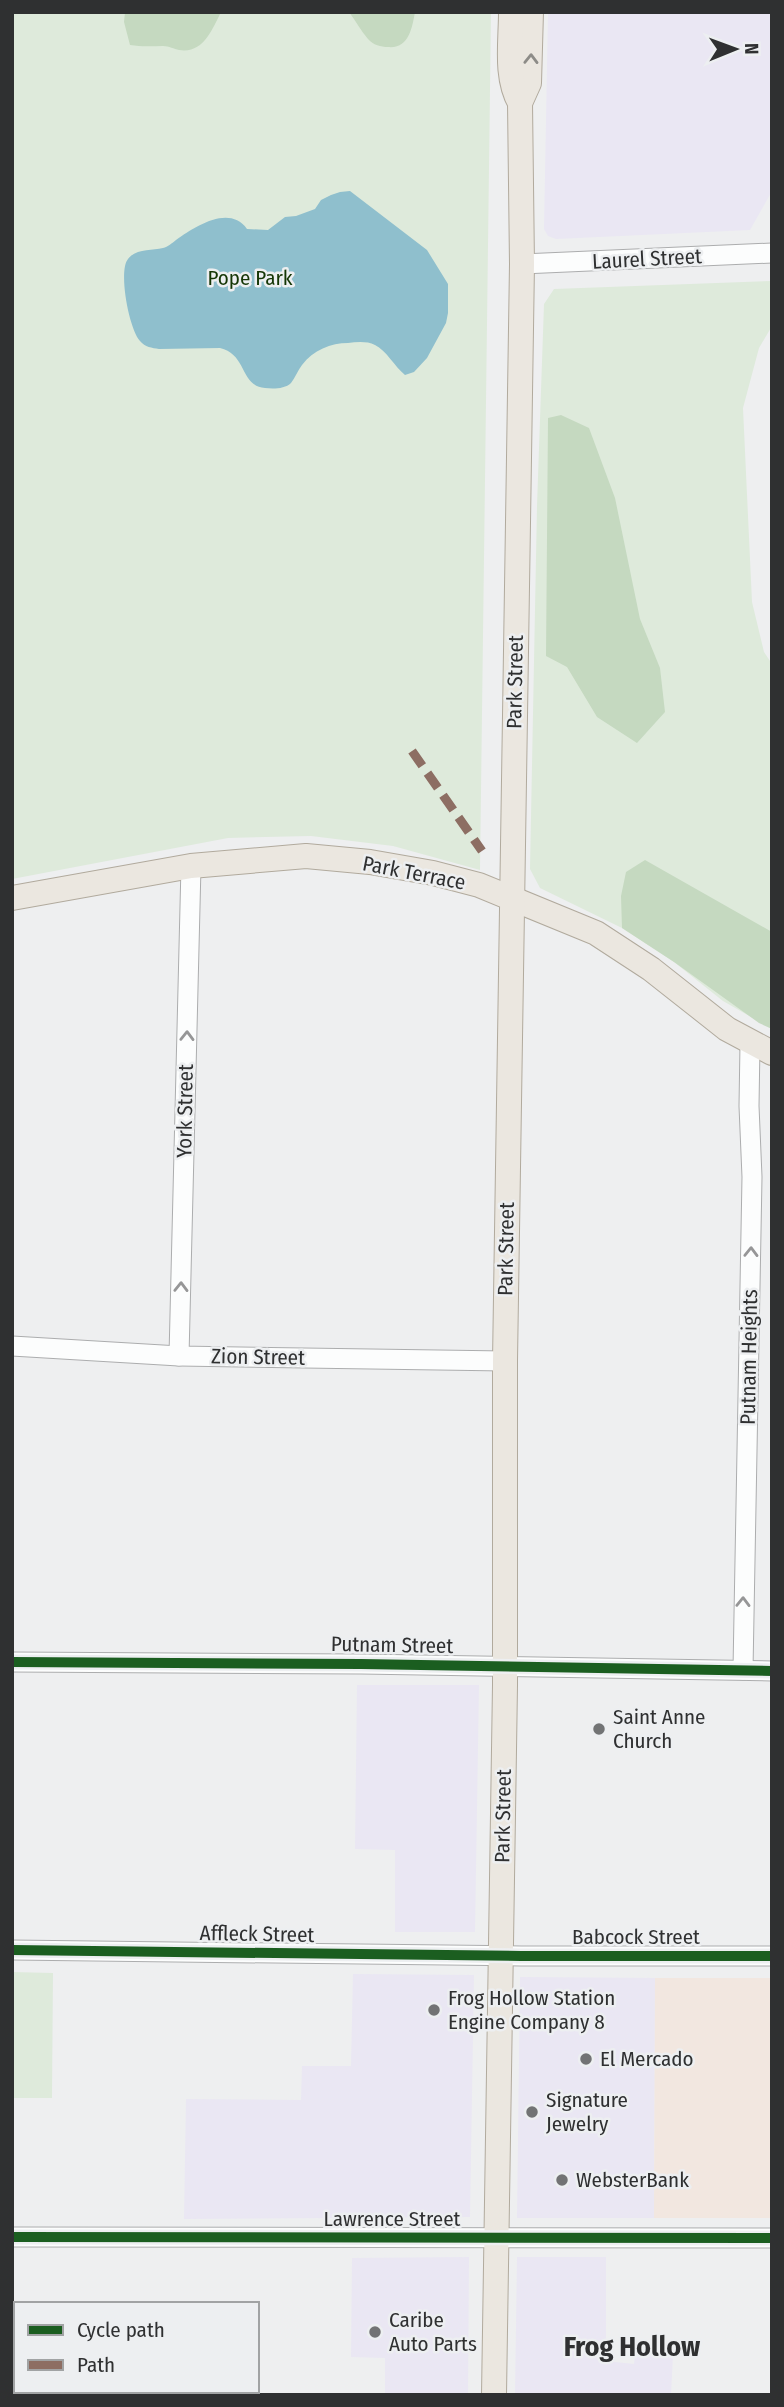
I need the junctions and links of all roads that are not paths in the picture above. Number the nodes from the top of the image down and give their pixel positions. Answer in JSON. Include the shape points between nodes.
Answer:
{"nodes":[{"id":1,"x":511,"y":12,"type":"edge"},
{"id":2,"x":531,"y":12,"type":"edge"},
{"id":3,"x":520,"y":103,"type":"junction"},
{"id":4,"x":772,"y":253,"type":"edge"},
{"id":5,"x":522,"y":264,"type":"junction"},
{"id":6,"x":191,"y":866,"type":"junction"},
{"id":7,"x":12,"y":898,"type":"edge"},
{"id":8,"x":512,"y":898,"type":"junction"},
{"id":9,"x":761,"y":1049,"type":"edge"},
{"id":10,"x":12,"y":1346,"type":"edge"},
{"id":11,"x":179,"y":1356,"type":"junction"},
{"id":12,"x":505,"y":1361,"type":"junction"},
{"id":13,"x":12,"y":1662,"type":"edge"},
{"id":14,"x":505,"y":1667,"type":"junction"},
{"id":15,"x":743,"y":1670,"type":"junction"},
{"id":16,"x":772,"y":1671,"type":"edge"},
{"id":17,"x":12,"y":1950,"type":"edge"},
{"id":18,"x":501,"y":1956,"type":"junction"},
{"id":19,"x":772,"y":1956,"type":"edge"},
{"id":20,"x":12,"y":2237,"type":"edge"},
{"id":21,"x":772,"y":2238,"type":"edge"},
{"id":22,"x":496,"y":2239,"type":"junction"},
{"id":23,"x":494,"y":2395,"type":"edge"}],
"edges":[{"from":1,"to":3,"type":"main road","name":"Park Street","via":[[510,72]]},
{"from":3,"to":2,"type":"main road","name":"Park Street","one_way":true,"via":[[530,83]]},
{"from":3,"to":5,"type":"main road","name":"Park Street"},
{"from":4,"to":5,"type":"street","name":"Laurel Street"},
{"from":5,"to":8,"type":"main road","name":"Park Street"},
{"from":6,"to":7,"type":"main road","name":"Park Terrace"},
{"from":6,"to":8,"type":"main road","name":"Park Terrace","via":[[306,856],[370,862],[433,873]]},
{"from":11,"to":6,"type":"street","name":"York Street","one_way":true},
{"from":8,"to":9,"type":"main road","name":"Park Terrace","via":[[622,949],[710,1017]]},
{"from":8,"to":12,"type":"main road","name":"Park Street"},
{"from":15,"to":9,"type":"street","name":"Putnam Heights","one_way":true,"via":[[752,1177],[749,1106]]},
{"from":10,"to":11,"type":"street","name":"Zion Street"},
{"from":11,"to":12,"type":"street","name":"Zion Street"},
{"from":12,"to":14,"type":"main road","name":"Park Street"},
{"from":13,"to":14,"type":"street","name":"Putnam Street"},
{"from":14,"to":15,"type":"street","name":"Putnam Street"},
{"from":14,"to":18,"type":"main road","name":"Park Street"},
{"from":15,"to":16,"type":"street","name":"Putnam Street"},
{"from":17,"to":18,"type":"street","name":"Affleck Street"},
{"from":18,"to":19,"type":"street","name":"Babcock Street"},
{"from":18,"to":22,"type":"main road","name":"Park Street"},
{"from":20,"to":22,"type":"street","name":"Lawrence Street"},
{"from":21,"to":22,"type":"street","name":"Lawrence Street"},
{"from":22,"to":23,"type":"main road","name":"Park Street"}]}
